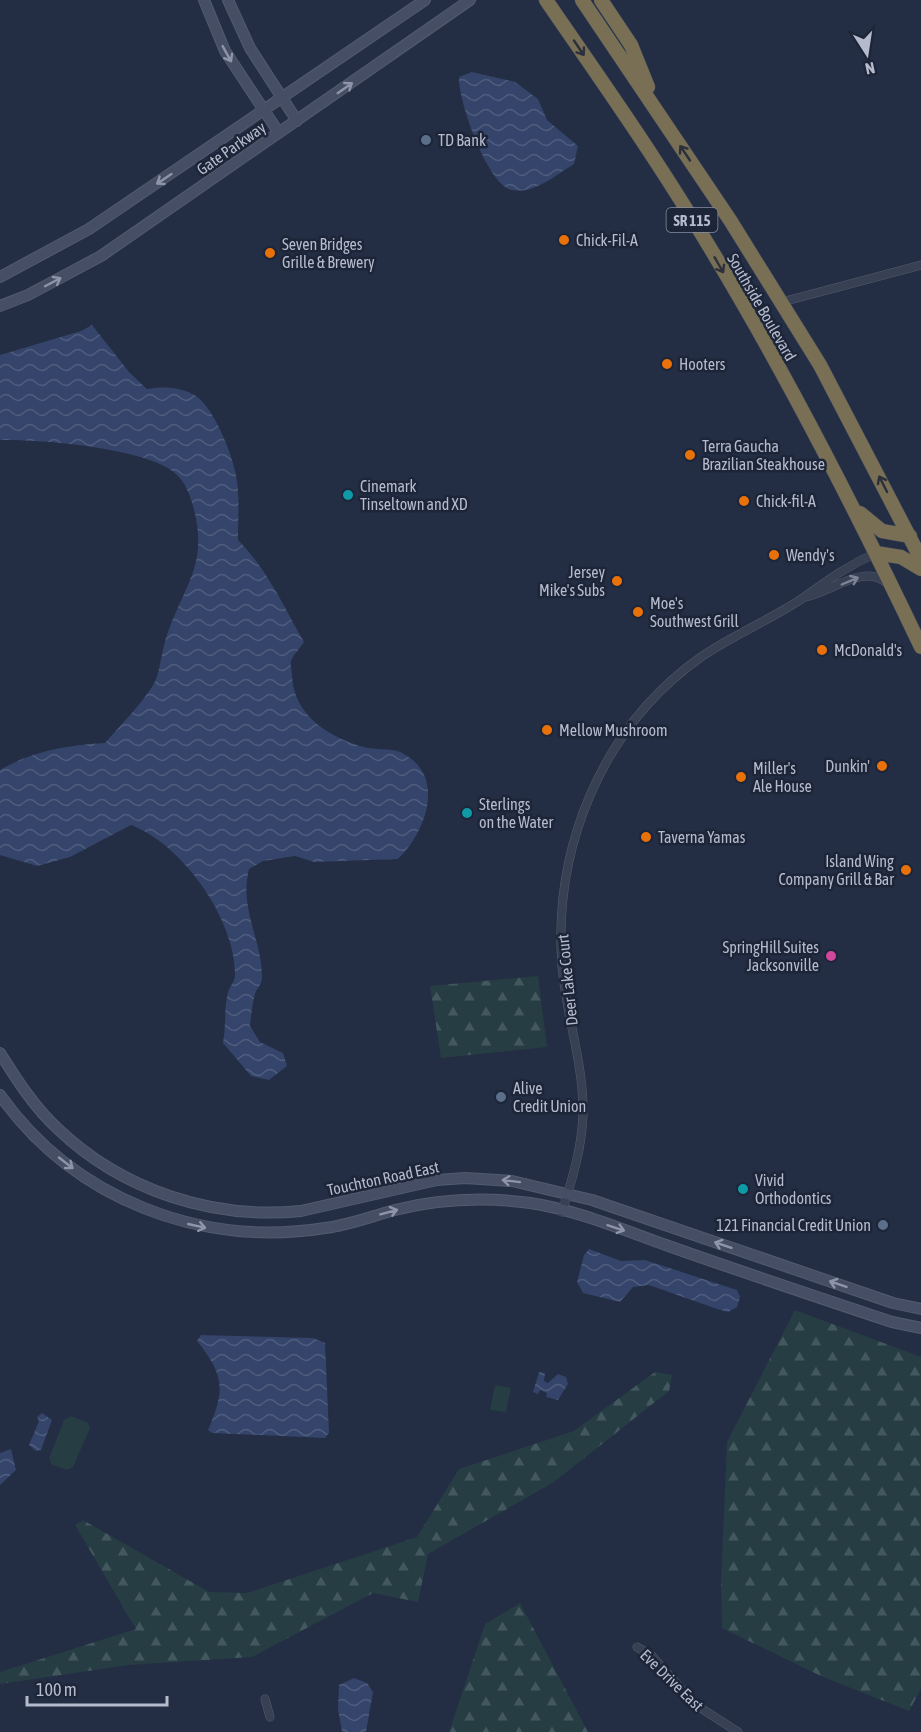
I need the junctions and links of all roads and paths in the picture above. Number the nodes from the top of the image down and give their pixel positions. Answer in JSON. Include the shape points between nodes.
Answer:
{"nodes":[{"id":1,"x":204,"y":0,"type":"edge"},
{"id":2,"x":228,"y":0,"type":"edge"},
{"id":3,"x":425,"y":0,"type":"edge"},
{"id":4,"x":470,"y":0,"type":"edge"},
{"id":5,"x":546,"y":0,"type":"edge"},
{"id":6,"x":582,"y":0,"type":"edge"},
{"id":7,"x":601,"y":0,"type":"edge"},
{"id":8,"x":282,"y":98,"type":"junction"},
{"id":9,"x":264,"y":111,"type":"junction"},
{"id":10,"x":658,"y":114,"type":"junction"},
{"id":11,"x":297,"y":121,"type":"junction"},
{"id":12,"x":279,"y":133,"type":"junction"},
{"id":13,"x":921,"y":265,"type":"edge"},
{"id":14,"x":0,"y":277,"type":"edge"},
{"id":15,"x":782,"y":302,"type":"junction"},
{"id":16,"x":0,"y":306,"type":"edge"},
{"id":17,"x":847,"y":497,"type":"junction"},
{"id":18,"x":910,"y":536,"type":"junction"},
{"id":19,"x":876,"y":553,"type":"junction"},
{"id":20,"x":921,"y":559,"type":"edge"},
{"id":21,"x":921,"y":569,"type":"edge"},
{"id":22,"x":894,"y":589,"type":"junction"},
{"id":23,"x":804,"y":597,"type":"junction"},
{"id":24,"x":921,"y":646,"type":"edge"},
{"id":25,"x":0,"y":1053,"type":"edge"},
{"id":26,"x":0,"y":1095,"type":"edge"},
{"id":27,"x":132,"y":1181,"type":"junction"},
{"id":28,"x":151,"y":1191,"type":"junction"},
{"id":29,"x":568,"y":1193,"type":"junction"},
{"id":30,"x":124,"y":1200,"type":"junction"},
{"id":31,"x":141,"y":1208,"type":"junction"},
{"id":32,"x":562,"y":1212,"type":"junction"},
{"id":33,"x":777,"y":1263,"type":"junction"},
{"id":34,"x":771,"y":1282,"type":"junction"},
{"id":35,"x":921,"y":1309,"type":"edge"},
{"id":36,"x":921,"y":1328,"type":"edge"},
{"id":37,"x":637,"y":1647,"type":"dead end"},
{"id":38,"x":265,"y":1699,"type":"dead end"},
{"id":39,"x":270,"y":1717,"type":"dead end"},
{"id":40,"x":738,"y":1732,"type":"edge"}],
"edges":[{"from":1,"to":9,"type":"street","one_way":true,"via":[[225,51]]},
{"from":2,"to":8,"type":"street","via":[[249,48]]},
{"from":3,"to":8,"type":"street","name":"Gate Parkway"},
{"from":11,"to":4,"type":"street","name":"Gate Parkway","one_way":true},
{"from":5,"to":17,"type":"highway","name":"Southside Boulevard","number":"SR 115","one_way":true,"via":[[651,154],[716,259]]},
{"from":6,"to":10,"type":"highway","name":"Southside Boulevard","number":"SR 115"},
{"from":7,"to":10,"type":"highway","via":[[631,45]]},
{"from":8,"to":9,"type":"street","name":"Gate Parkway"},
{"from":8,"to":11,"type":"street"},
{"from":9,"to":12,"type":"street"},
{"from":9,"to":14,"type":"street","name":"Gate Parkway","one_way":true,"via":[[89,230]]},
{"from":15,"to":10,"type":"highway","name":"Southside Boulevard","number":"SR 115","one_way":true},
{"from":11,"to":12,"type":"street","name":"Gate Parkway"},
{"from":16,"to":12,"type":"street","name":"Gate Parkway","one_way":true,"via":[[101,256]]},
{"from":13,"to":15,"type":"street"},
{"from":18,"to":15,"type":"highway","name":"Southside Boulevard","number":"SR 115","one_way":true,"via":[[820,365]]},
{"from":17,"to":18,"type":"highway","via":[[882,531]]},
{"from":17,"to":19,"type":"highway","name":"Southside Boulevard","number":"SR 115"},
{"from":18,"to":20,"type":"highway","name":"Southside Boulevard","number":"SR 115"},
{"from":19,"to":21,"type":"highway","via":[[901,557]]},
{"from":19,"to":22,"type":"highway","name":"Southside Boulevard","number":"SR 115"},
{"from":19,"to":23,"type":"street","name":"Deer Lake Court","via":[[822,582]]},
{"from":23,"to":22,"type":"street","name":"Deer Lake Court","one_way":true,"via":[[866,576],[878,577]]},
{"from":22,"to":24,"type":"highway","name":"Southside Boulevard","number":"SR 115"},
{"from":23,"to":29,"type":"street","name":"Deer Lake Court","via":[[724,642],[659,693],[611,754],[585,807],[568,863],[561,916],[563,969],[583,1113]]},
{"from":25,"to":27,"type":"street","name":"Touchton Road East","via":[[57,1129]]},
{"from":26,"to":30,"type":"street","name":"Touchton Road East","one_way":true,"via":[[32,1134],[68,1166]]},
{"from":27,"to":28,"type":"street","name":"Touchton Road East"},
{"from":27,"to":30,"type":"street"},
{"from":29,"to":28,"type":"street","name":"Touchton Road East","one_way":true,"via":[[512,1181],[453,1179],[414,1183],[301,1211],[246,1213],[202,1206]]},
{"from":28,"to":31,"type":"street"},
{"from":29,"to":32,"type":"street","name":"Deer Lake Court"},
{"from":33,"to":29,"type":"street","name":"Touchton Road East","one_way":true},
{"from":30,"to":31,"type":"street","name":"Touchton Road East"},
{"from":31,"to":32,"type":"street","name":"Touchton Road East","one_way":true,"via":[[211,1229],[281,1234],[328,1228],[413,1206],[461,1200],[523,1202]]},
{"from":32,"to":34,"type":"street","name":"Touchton Road East","one_way":true},
{"from":33,"to":34,"type":"street"},
{"from":35,"to":33,"type":"street","name":"Touchton Road East","one_way":true},
{"from":34,"to":36,"type":"street","name":"Touchton Road East"},
{"from":37,"to":40,"type":"street","name":"Eve Drive East","via":[[651,1656],[696,1705]]},
{"from":38,"to":39,"type":"street"}]}
